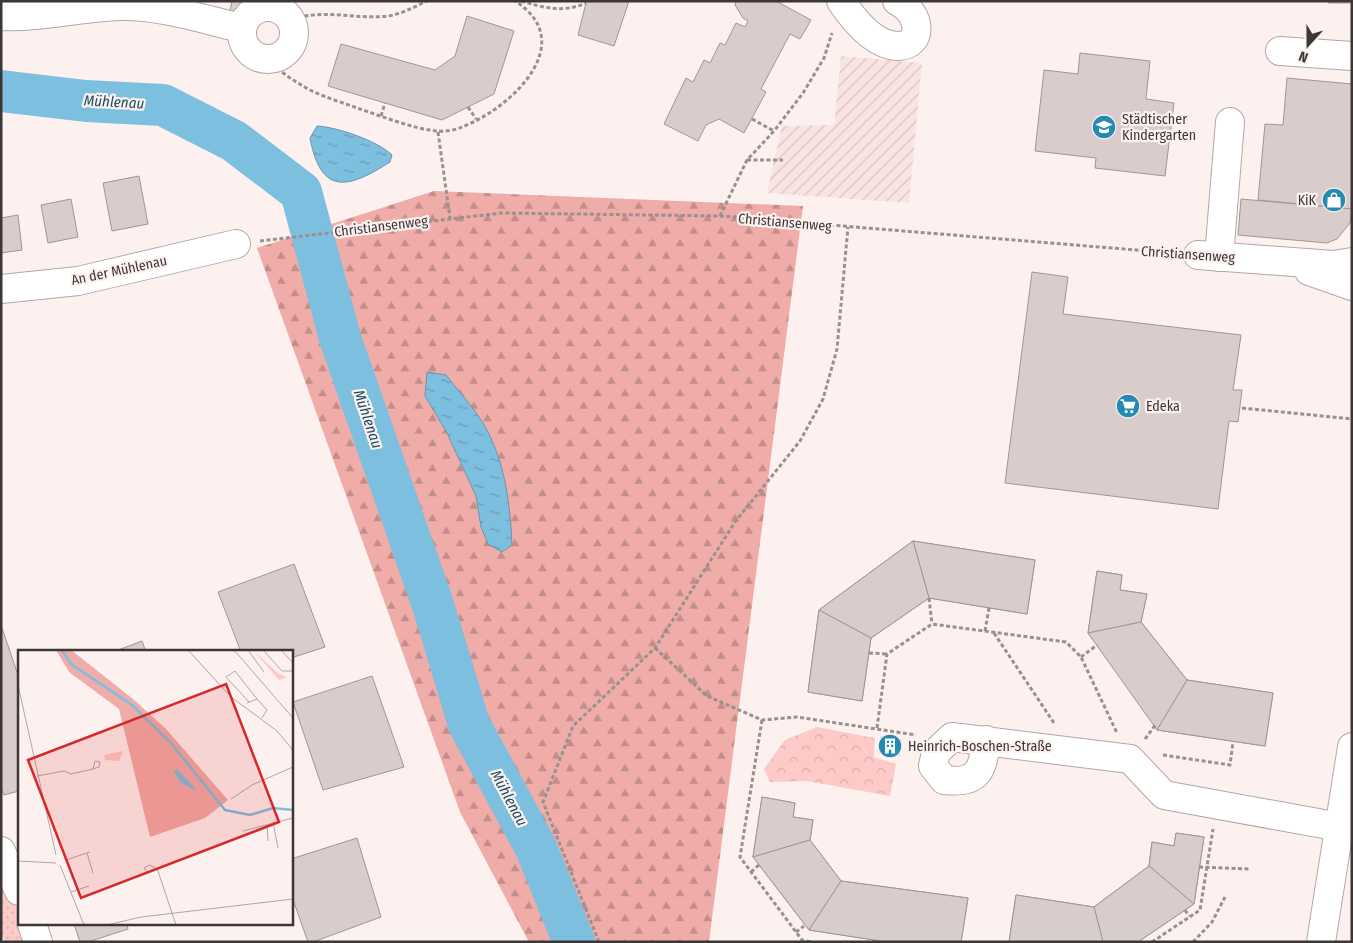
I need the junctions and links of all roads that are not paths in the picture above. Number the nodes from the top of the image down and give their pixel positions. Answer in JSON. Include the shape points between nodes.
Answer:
{"nodes":[{"id":1,"x":896,"y":1,"type":"edge"},
{"id":2,"x":842,"y":2,"type":"edge"},
{"id":3,"x":85,"y":5,"type":"edge"},
{"id":4,"x":38,"y":8,"type":"edge"},
{"id":5,"x":282,"y":10,"type":"edge"},
{"id":6,"x":1,"y":16,"type":"edge"},
{"id":7,"x":241,"y":28,"type":"junction"},
{"id":8,"x":1280,"y":51,"type":"dead end"},
{"id":9,"x":1352,"y":56,"type":"edge"},
{"id":10,"x":1230,"y":122,"type":"dead end"},
{"id":11,"x":236,"y":244,"type":"dead end"},
{"id":12,"x":1279,"y":261,"type":"junction"},
{"id":13,"x":1352,"y":262,"type":"edge"},
{"id":14,"x":1352,"y":286,"type":"edge"},
{"id":15,"x":1,"y":289,"type":"edge"},
{"id":16,"x":986,"y":740,"type":"junction"},
{"id":17,"x":1352,"y":747,"type":"edge"},
{"id":18,"x":1340,"y":827,"type":"junction"},
{"id":19,"x":1,"y":851,"type":"edge"},
{"id":20,"x":18,"y":889,"type":"edge"},
{"id":21,"x":33,"y":926,"type":"edge"},
{"id":22,"x":38,"y":942,"type":"edge"},
{"id":23,"x":1321,"y":942,"type":"edge"}],
"edges":[{"from":1,"to":2,"type":"street","via":[[915,16],[917,25],[915,35],[898,46],[874,38]]},
{"from":3,"to":4,"type":"street"},
{"from":3,"to":7,"type":"street","via":[[147,8]]},
{"from":4,"to":6,"type":"street"},
{"from":5,"to":7,"type":"street","via":[[260,7],[250,12]]},
{"from":5,"to":7,"type":"street","via":[[294,34],[292,43],[281,56],[256,57],[244,45]]},
{"from":8,"to":9,"type":"street"},
{"from":10,"to":12,"type":"street","name":"Christiansenweg","via":[[1208,256]]},
{"from":11,"to":15,"type":"street","name":"An der Mühlenau","via":[[78,281]]},
{"from":12,"to":13,"type":"street","name":"Christiansenweg","via":[[1333,265]]},
{"from":12,"to":14,"type":"street","name":"Christiansenweg"},
{"from":16,"to":16,"type":"street","via":[[984,760],[976,775],[963,782],[944,780],[933,766],[936,752],[952,737]]},
{"from":16,"to":18,"type":"street","via":[[1142,756],[1164,795]]},
{"from":17,"to":18,"type":"street"},
{"from":18,"to":23,"type":"street"},
{"from":19,"to":20,"type":"street"},
{"from":21,"to":22,"type":"street"}]}
